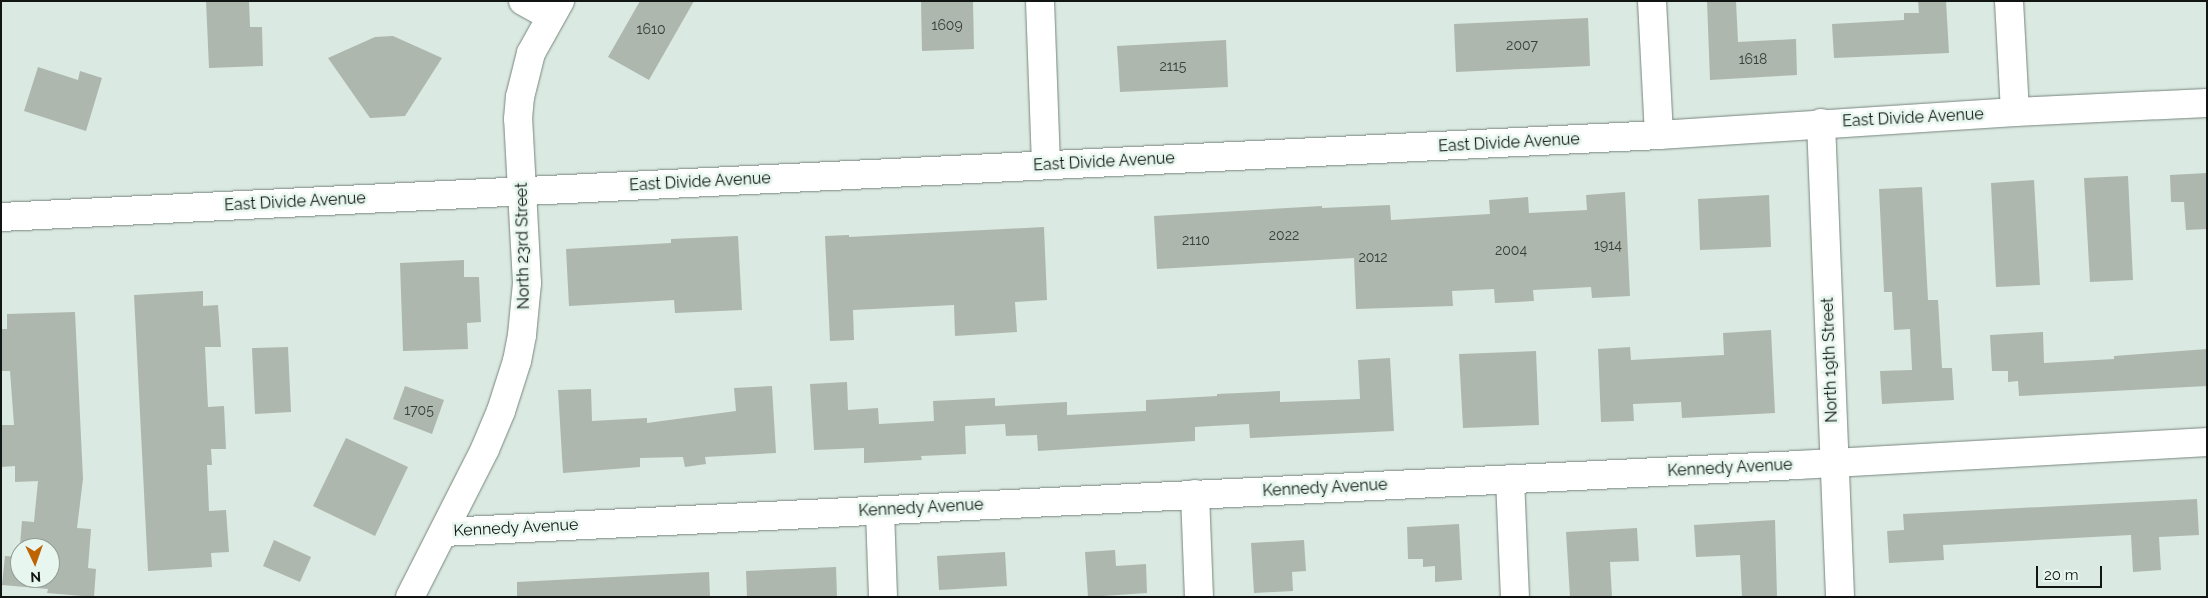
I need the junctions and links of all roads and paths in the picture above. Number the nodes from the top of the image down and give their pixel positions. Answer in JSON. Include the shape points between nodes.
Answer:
{"nodes":[{"id":1,"x":523,"y":1,"type":"edge"},
{"id":2,"x":1040,"y":1,"type":"edge"},
{"id":3,"x":1652,"y":1,"type":"edge"},
{"id":4,"x":2009,"y":1,"type":"edge"},
{"id":5,"x":555,"y":9,"type":"edge"},
{"id":6,"x":2207,"y":103,"type":"edge"},
{"id":7,"x":2015,"y":112,"type":"junction"},
{"id":8,"x":1821,"y":124,"type":"junction"},
{"id":9,"x":1659,"y":135,"type":"junction"},
{"id":10,"x":1046,"y":165,"type":"junction"},
{"id":11,"x":522,"y":191,"type":"junction"},
{"id":12,"x":1,"y":217,"type":"edge"},
{"id":13,"x":2207,"y":442,"type":"edge"},
{"id":14,"x":1834,"y":463,"type":"junction"},
{"id":15,"x":1510,"y":479,"type":"junction"},
{"id":16,"x":1195,"y":494,"type":"junction"},
{"id":17,"x":880,"y":510,"type":"junction"},
{"id":18,"x":444,"y":532,"type":"junction"},
{"id":19,"x":410,"y":597,"type":"edge"},
{"id":20,"x":883,"y":597,"type":"edge"},
{"id":21,"x":1199,"y":597,"type":"edge"},
{"id":22,"x":1515,"y":597,"type":"edge"},
{"id":23,"x":1840,"y":597,"type":"edge"}],
"edges":[{"from":1,"to":5,"type":"street"},
{"from":2,"to":10,"type":"street"},
{"from":3,"to":9,"type":"street"},
{"from":4,"to":7,"type":"street"},
{"from":5,"to":11,"type":"street","name":"North 23rd Street","via":[[531,53],[520,97]]},
{"from":6,"to":7,"type":"street","name":"East Divide Avenue"},
{"from":7,"to":8,"type":"street","name":"East Divide Avenue"},
{"from":8,"to":9,"type":"street","name":"East Divide Avenue"},
{"from":8,"to":14,"type":"street","name":"North 19th Street"},
{"from":9,"to":10,"type":"street","name":"East Divide Avenue"},
{"from":10,"to":11,"type":"street","name":"East Divide Avenue"},
{"from":11,"to":12,"type":"street","name":"East Divide Avenue"},
{"from":11,"to":18,"type":"street","name":"North 23rd Street","via":[[527,283],[522,335],[501,410],[486,449]]},
{"from":13,"to":14,"type":"street","name":"Kennedy Avenue"},
{"from":14,"to":15,"type":"street","name":"Kennedy Avenue"},
{"from":14,"to":23,"type":"street","name":"North 19th Street"},
{"from":15,"to":16,"type":"street","name":"Kennedy Avenue"},
{"from":15,"to":22,"type":"street"},
{"from":16,"to":17,"type":"street","name":"Kennedy Avenue"},
{"from":16,"to":21,"type":"street"},
{"from":17,"to":18,"type":"street","name":"Kennedy Avenue"},
{"from":17,"to":20,"type":"street"},
{"from":18,"to":19,"type":"street","name":"North 23rd Street"}]}
